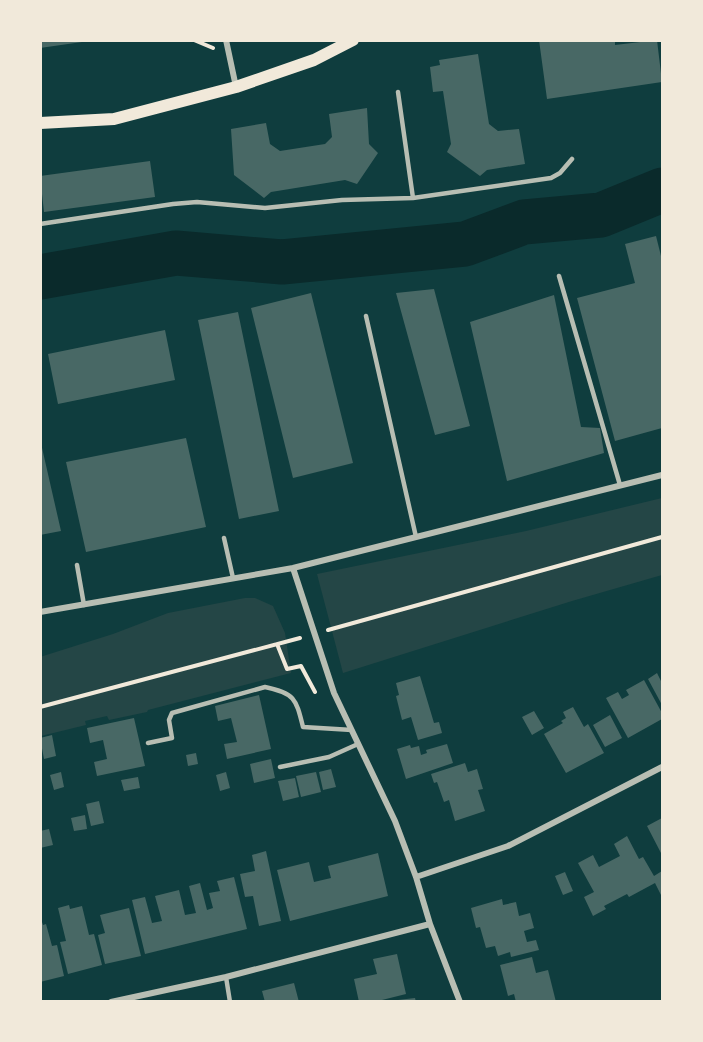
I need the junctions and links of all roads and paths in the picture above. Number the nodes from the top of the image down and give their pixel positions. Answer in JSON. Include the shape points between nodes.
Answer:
{"nodes":[{"id":1,"x":226,"y":40,"type":"edge"},
{"id":2,"x":353,"y":40,"type":"edge"},
{"id":3,"x":236,"y":87,"type":"junction"},
{"id":4,"x":398,"y":92,"type":"dead end"},
{"id":5,"x":40,"y":123,"type":"edge"},
{"id":6,"x":572,"y":159,"type":"dead end"},
{"id":7,"x":413,"y":198,"type":"junction"},
{"id":8,"x":40,"y":224,"type":"edge"},
{"id":9,"x":559,"y":276,"type":"dead end"},
{"id":10,"x":366,"y":316,"type":"dead end"},
{"id":11,"x":663,"y":475,"type":"edge"},
{"id":12,"x":621,"y":485,"type":"junction"},
{"id":13,"x":416,"y":537,"type":"junction"},
{"id":14,"x":663,"y":537,"type":"edge"},
{"id":15,"x":224,"y":538,"type":"dead end"},
{"id":16,"x":77,"y":565,"type":"dead end"},
{"id":17,"x":293,"y":568,"type":"junction"},
{"id":18,"x":233,"y":578,"type":"junction"},
{"id":19,"x":84,"y":605,"type":"junction"},
{"id":20,"x":40,"y":612,"type":"edge"},
{"id":21,"x":353,"y":624,"type":"dead end"},
{"id":22,"x":315,"y":692,"type":"dead end"},
{"id":23,"x":40,"y":707,"type":"edge"},
{"id":24,"x":352,"y":730,"type":"junction"},
{"id":25,"x":148,"y":743,"type":"dead end"},
{"id":26,"x":358,"y":744,"type":"junction"},
{"id":27,"x":280,"y":767,"type":"dead end"},
{"id":28,"x":663,"y":767,"type":"edge"},
{"id":29,"x":416,"y":877,"type":"junction"},
{"id":30,"x":430,"y":924,"type":"junction"},
{"id":31,"x":226,"y":977,"type":"junction"},
{"id":32,"x":111,"y":1002,"type":"edge"},
{"id":33,"x":230,"y":1002,"type":"edge"},
{"id":34,"x":459,"y":1002,"type":"edge"}],
"edges":[{"from":1,"to":3,"type":"street"},
{"from":2,"to":3,"type":"main road","via":[[314,60]]},
{"from":3,"to":5,"type":"main road","via":[[114,119]]},
{"from":4,"to":7,"type":"lane"},
{"from":6,"to":7,"type":"lane","via":[[551,178]]},
{"from":7,"to":8,"type":"lane","via":[[265,208],[197,202]]},
{"from":9,"to":12,"type":"lane"},
{"from":10,"to":13,"type":"lane"},
{"from":11,"to":12,"type":"street"},
{"from":12,"to":13,"type":"street"},
{"from":13,"to":17,"type":"street"},
{"from":14,"to":21,"type":"path"},
{"from":15,"to":18,"type":"lane"},
{"from":16,"to":19,"type":"lane"},
{"from":17,"to":18,"type":"street"},
{"from":17,"to":24,"type":"street","via":[[331,684]]},
{"from":18,"to":19,"type":"street"},
{"from":19,"to":20,"type":"street"},
{"from":22,"to":23,"type":"path","via":[[301,666],[287,669],[277,644]]},
{"from":24,"to":25,"type":"lane","via":[[303,727],[297,702],[290,695],[265,687],[172,713],[172,738]]},
{"from":24,"to":26,"type":"street"},
{"from":26,"to":27,"type":"lane","via":[[329,756]]},
{"from":26,"to":29,"type":"street","via":[[395,821]]},
{"from":28,"to":29,"type":"street","via":[[508,846]]},
{"from":29,"to":30,"type":"street"},
{"from":30,"to":31,"type":"street"},
{"from":30,"to":34,"type":"street"},
{"from":31,"to":32,"type":"street"},
{"from":31,"to":33,"type":"lane"}]}
